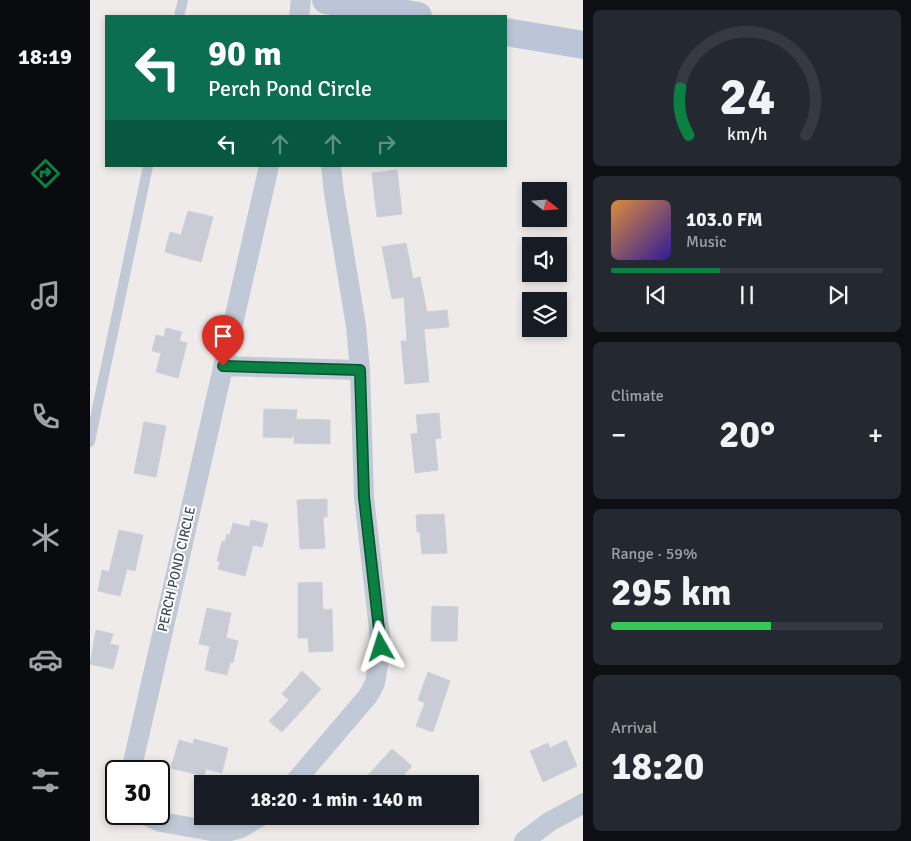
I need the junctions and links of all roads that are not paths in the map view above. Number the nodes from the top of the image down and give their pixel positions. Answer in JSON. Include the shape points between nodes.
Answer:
{"nodes":[{"id":1,"x":183,"y":0,"type":"edge"},
{"id":2,"x":301,"y":0,"type":"edge"},
{"id":3,"x":326,"y":0,"type":"edge"},
{"id":4,"x":179,"y":15,"type":"edge"},
{"id":5,"x":299,"y":15,"type":"edge"},
{"id":6,"x":325,"y":15,"type":"edge"},
{"id":7,"x":412,"y":15,"type":"edge"},
{"id":8,"x":507,"y":32,"type":"edge"},
{"id":9,"x":583,"y":45,"type":"edge"},
{"id":10,"x":148,"y":167,"type":"edge"},
{"id":11,"x":269,"y":167,"type":"edge"},
{"id":12,"x":331,"y":167,"type":"edge"},
{"id":13,"x":223,"y":366,"type":"junction"},
{"id":14,"x":360,"y":370,"type":"junction"},
{"id":15,"x":90,"y":442,"type":"edge"},
{"id":16,"x":133,"y":760,"type":"edge"},
{"id":17,"x":301,"y":775,"type":"edge"},
{"id":18,"x":583,"y":804,"type":"edge"},
{"id":19,"x":170,"y":824,"type":"edge"},
{"id":20,"x":246,"y":825,"type":"edge"},
{"id":21,"x":524,"y":841,"type":"edge"}],
"edges":[{"from":1,"to":4,"type":"lane"},
{"from":2,"to":5,"type":"street"},
{"from":3,"to":6,"type":"street"},
{"from":3,"to":7,"type":"main road"},
{"from":8,"to":9,"type":"main road"},
{"from":10,"to":15,"type":"lane"},
{"from":11,"to":13,"type":"street","name":"PERCH POND CIRCLE"},
{"from":12,"to":14,"type":"street"},
{"from":13,"to":14,"type":"street"},
{"from":13,"to":16,"type":"street","name":"PERCH POND CIRCLE"},
{"from":14,"to":17,"type":"street","via":[[364,497],[381,647],[375,683],[368,696]]},
{"from":18,"to":21,"type":"street","via":[[549,822]]},
{"from":19,"to":20,"type":"street","via":[[223,833]]}]}
